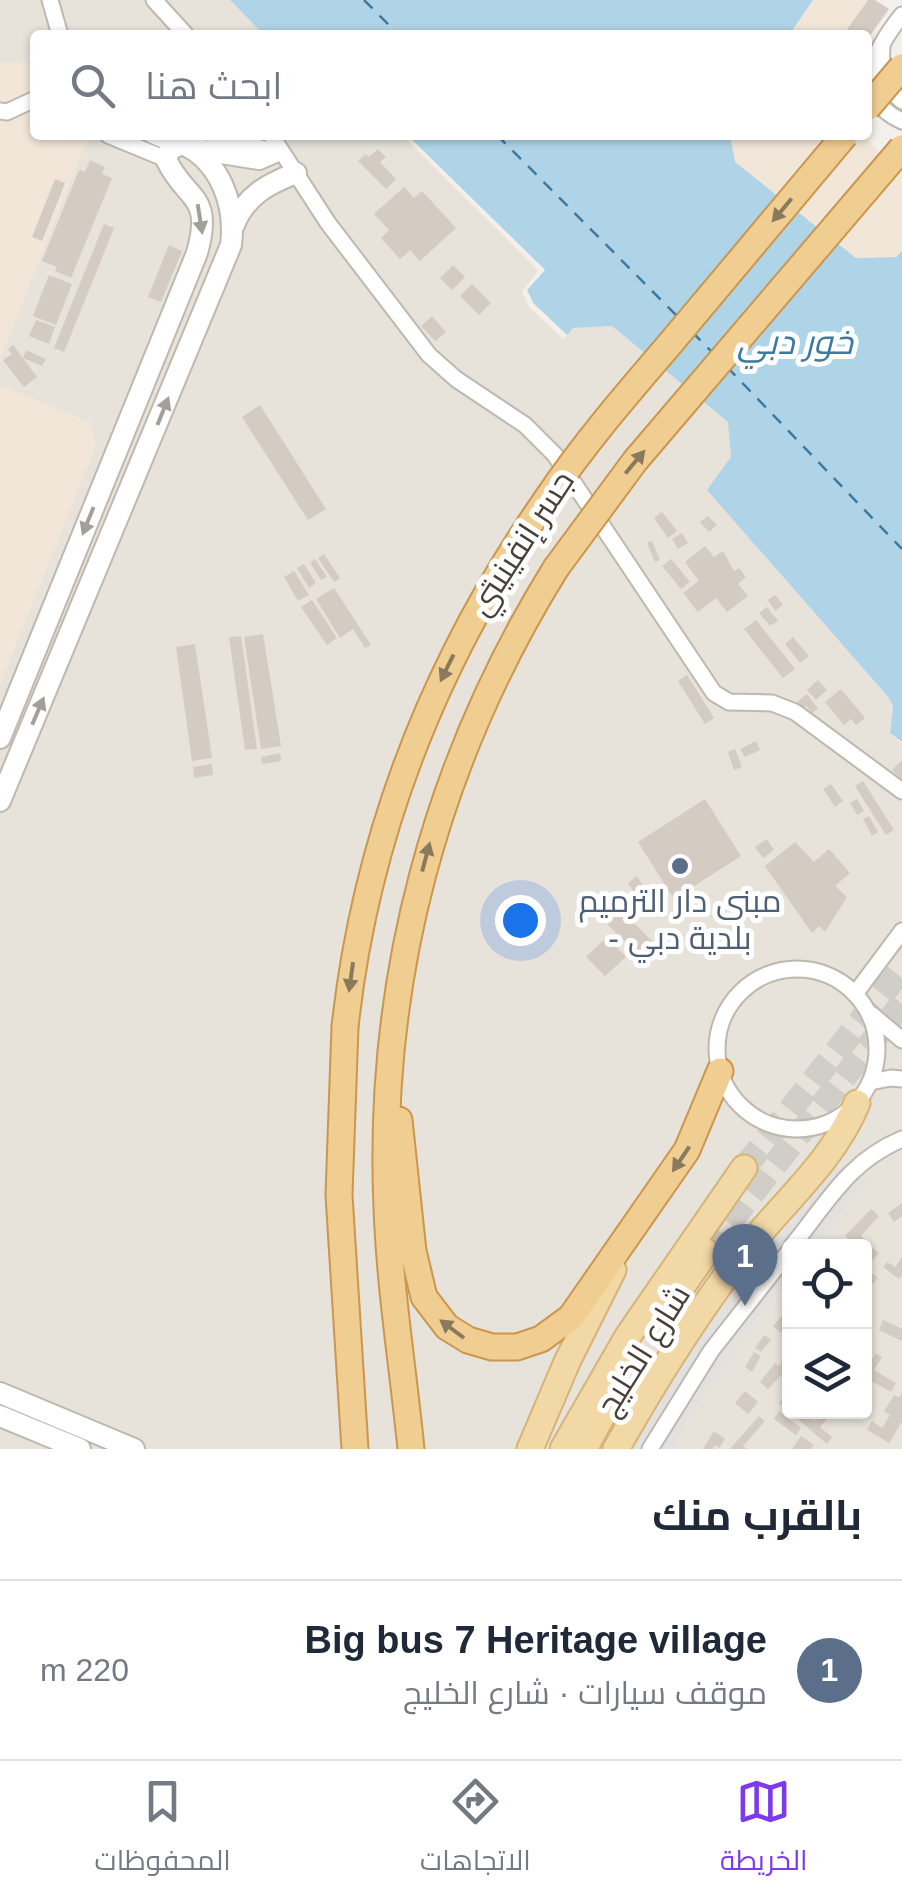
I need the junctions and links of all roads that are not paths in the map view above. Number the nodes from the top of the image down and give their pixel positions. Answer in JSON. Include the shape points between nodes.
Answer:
{"nodes":[{"id":1,"x":50,"y":0,"type":"edge"},
{"id":2,"x":154,"y":0,"type":"edge"},
{"id":3,"x":902,"y":16,"type":"edge"},
{"id":4,"x":59,"y":30,"type":"edge"},
{"id":5,"x":181,"y":30,"type":"edge"},
{"id":6,"x":882,"y":43,"type":"junction"},
{"id":7,"x":872,"y":66,"type":"edge"},
{"id":8,"x":902,"y":67,"type":"edge"},
{"id":9,"x":872,"y":86,"type":"edge"},
{"id":10,"x":30,"y":101,"type":"edge"},
{"id":11,"x":872,"y":102,"type":"edge"},
{"id":12,"x":902,"y":102,"type":"edge"},
{"id":13,"x":0,"y":111,"type":"edge"},
{"id":14,"x":902,"y":121,"type":"edge"},
{"id":15,"x":130,"y":140,"type":"edge"},
{"id":16,"x":159,"y":140,"type":"edge"},
{"id":17,"x":239,"y":140,"type":"edge"},
{"id":18,"x":841,"y":140,"type":"edge"},
{"id":19,"x":277,"y":147,"type":"edge"},
{"id":20,"x":902,"y":148,"type":"edge"},
{"id":21,"x":177,"y":151,"type":"junction"},
{"id":22,"x":296,"y":173,"type":"junction"},
{"id":23,"x":234,"y":225,"type":"junction"},
{"id":24,"x":118,"y":449,"type":"junction"},
{"id":25,"x":143,"y":459,"type":"junction"},
{"id":26,"x":0,"y":738,"type":"edge"},
{"id":27,"x":902,"y":791,"type":"edge"},
{"id":28,"x":0,"y":801,"type":"edge"},
{"id":29,"x":902,"y":930,"type":"edge"},
{"id":30,"x":855,"y":994,"type":"junction"},
{"id":31,"x":868,"y":1012,"type":"junction"},
{"id":32,"x":902,"y":1040,"type":"edge"},
{"id":33,"x":390,"y":1065,"type":"junction"},
{"id":34,"x":720,"y":1070,"type":"junction"},
{"id":35,"x":902,"y":1079,"type":"edge"},
{"id":36,"x":863,"y":1093,"type":"junction"},
{"id":37,"x":902,"y":1139,"type":"edge"},
{"id":38,"x":744,"y":1168,"type":"tunnel mouth"},
{"id":39,"x":634,"y":1225,"type":"junction"},
{"id":40,"x":798,"y":1239,"type":"edge"},
{"id":41,"x":706,"y":1252,"type":"tunnel mouth"},
{"id":42,"x":782,"y":1260,"type":"edge"},
{"id":43,"x":656,"y":1292,"type":"junction"},
{"id":44,"x":0,"y":1393,"type":"edge"},
{"id":45,"x":0,"y":1416,"type":"edge"},
{"id":46,"x":80,"y":1449,"type":"edge"},
{"id":47,"x":134,"y":1449,"type":"edge"},
{"id":48,"x":355,"y":1449,"type":"edge"},
{"id":49,"x":411,"y":1449,"type":"edge"},
{"id":50,"x":530,"y":1449,"type":"edge"},
{"id":51,"x":546,"y":1449,"type":"edge"},
{"id":52,"x":563,"y":1449,"type":"edge"},
{"id":53,"x":584,"y":1449,"type":"edge"},
{"id":54,"x":616,"y":1449,"type":"edge"},
{"id":55,"x":650,"y":1449,"type":"edge"}],
"edges":[{"from":1,"to":4,"type":"street"},
{"from":2,"to":5,"type":"street"},
{"from":3,"to":6,"type":"street"},
{"from":6,"to":7,"type":"street"},
{"from":6,"to":12,"type":"street","via":[[882,71]]},
{"from":8,"to":11,"type":"highway","bridge":true},
{"from":9,"to":14,"type":"street","via":[[884,108]]},
{"from":10,"to":13,"type":"street"},
{"from":15,"to":21,"type":"street"},
{"from":16,"to":21,"type":"street"},
{"from":17,"to":19,"type":"street"},
{"from":18,"to":48,"type":"highway","name":"جسر إنفينيتي","one_way":true,"bridge":true,"via":[[576,458],[522,534],[474,615],[414,741],[384,824],[345,1027],[338,1195]]},
{"from":19,"to":21,"type":"street","via":[[259,160]]},
{"from":19,"to":22,"type":"street"},
{"from":33,"to":20,"type":"highway","name":"جسر إنفينيتي","one_way":true,"bridge":true,"via":[[410,920],[441,806],[479,710],[533,605],[617,484]]},
{"from":21,"to":23,"type":"street","via":[[206,162],[224,186]]},
{"from":21,"to":24,"type":"street","one_way":true,"via":[[202,213],[203,233]]},
{"from":22,"to":23,"type":"street","via":[[260,190]]},
{"from":22,"to":27,"type":"street","via":[[429,355],[525,425],[554,455],[714,693],[729,702],[772,703],[795,712]]},
{"from":25,"to":23,"type":"street","one_way":true},
{"from":24,"to":25,"type":"street"},
{"from":24,"to":26,"type":"street","one_way":true},
{"from":28,"to":25,"type":"street","one_way":true},
{"from":29,"to":30,"type":"street"},
{"from":30,"to":31,"type":"street"},
{"from":30,"to":34,"type":"street","via":[[809,971],[762,978],[728,1010],[718,1044]]},
{"from":31,"to":32,"type":"street"},
{"from":31,"to":36,"type":"street","via":[[877,1047]]},
{"from":39,"to":33,"type":"highway","one_way":true,"via":[[571,1317],[552,1333],[504,1348],[457,1334],[438,1318],[420,1286]]},
{"from":33,"to":49,"type":"highway","via":[[386,1206]]},
{"from":34,"to":36,"type":"street","via":[[746,1111],[779,1127],[815,1127],[838,1118]]},
{"from":34,"to":39,"type":"highway","one_way":true,"via":[[693,1140]]},
{"from":35,"to":36,"type":"street"},
{"from":36,"to":54,"type":"main road","via":[[834,1146],[717,1288]]},
{"from":37,"to":40,"type":"street","via":[[859,1163]]},
{"from":38,"to":43,"type":"main road","name":"شارع الخليج"},
{"from":39,"to":50,"type":"main road"},
{"from":41,"to":53,"type":"main road","name":"شارع الخليج"},
{"from":42,"to":55,"type":"street","via":[[712,1351]]},
{"from":43,"to":51,"type":"main road","name":"شارع الخليج"},
{"from":43,"to":52,"type":"main road","name":"شارع الخليج"},
{"from":44,"to":47,"type":"street"},
{"from":45,"to":46,"type":"street"}]}
